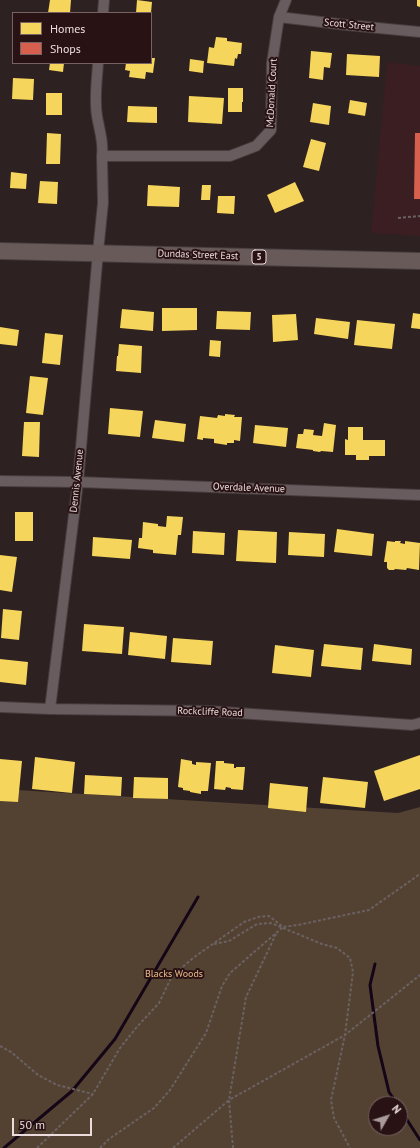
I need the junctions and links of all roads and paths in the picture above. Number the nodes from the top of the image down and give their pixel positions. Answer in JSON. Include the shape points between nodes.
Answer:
{"nodes":[{"id":1,"x":104,"y":0,"type":"edge"},
{"id":2,"x":286,"y":0,"type":"edge"},
{"id":3,"x":103,"y":12,"type":"edge"},
{"id":4,"x":279,"y":17,"type":"junction"},
{"id":5,"x":420,"y":32,"type":"edge"},
{"id":6,"x":98,"y":64,"type":"edge"},
{"id":7,"x":102,"y":156,"type":"junction"},
{"id":8,"x":420,"y":216,"type":"edge"},
{"id":9,"x":398,"y":218,"type":"dead end"},
{"id":10,"x":0,"y":250,"type":"edge"},
{"id":11,"x":98,"y":252,"type":"junction"},
{"id":12,"x":420,"y":261,"type":"edge"},
{"id":13,"x":0,"y":481,"type":"edge"},
{"id":14,"x":78,"y":482,"type":"junction"},
{"id":15,"x":420,"y":495,"type":"edge"},
{"id":16,"x":0,"y":707,"type":"edge"},
{"id":17,"x":50,"y":709,"type":"junction"},
{"id":18,"x":420,"y":723,"type":"edge"},
{"id":19,"x":420,"y":874,"type":"edge"},
{"id":20,"x":283,"y":927,"type":"junction"},
{"id":21,"x":277,"y":933,"type":"junction"},
{"id":22,"x":213,"y":944,"type":"junction"},
{"id":23,"x":420,"y":975,"type":"edge"},
{"id":24,"x":345,"y":1035,"type":"junction"},
{"id":25,"x":0,"y":1046,"type":"edge"},
{"id":26,"x":93,"y":1094,"type":"junction"},
{"id":27,"x":229,"y":1100,"type":"junction"},
{"id":28,"x":37,"y":1148,"type":"edge"},
{"id":29,"x":100,"y":1148,"type":"edge"},
{"id":30,"x":173,"y":1148,"type":"edge"},
{"id":31,"x":233,"y":1148,"type":"edge"},
{"id":32,"x":350,"y":1148,"type":"edge"}],
"edges":[{"from":1,"to":3,"type":"street"},
{"from":2,"to":4,"type":"street","name":"McDonald Court"},
{"from":4,"to":5,"type":"street","name":"Scott Street"},
{"from":4,"to":7,"type":"street","name":"McDonald Court","via":[[272,63],[271,130],[256,146],[230,156]]},
{"from":6,"to":7,"type":"street","via":[[97,115]]},
{"from":7,"to":11,"type":"street","via":[[103,203]]},
{"from":8,"to":9,"type":"path"},
{"from":10,"to":11,"type":"main road","name":"Dundas Street East","number":"5"},
{"from":11,"to":12,"type":"main road","name":"Dundas Street East","number":"5"},
{"from":11,"to":14,"type":"street","name":"Dennis Avenue"},
{"from":13,"to":14,"type":"street","name":"Overdale Avenue"},
{"from":14,"to":15,"type":"street","name":"Overdale Avenue"},
{"from":14,"to":17,"type":"street","name":"Dennis Avenue"},
{"from":16,"to":17,"type":"street","name":"Rockcliffe Road"},
{"from":17,"to":18,"type":"street","name":"Rockcliffe Road","via":[[209,711],[412,725]]},
{"from":19,"to":20,"type":"path","via":[[369,910]]},
{"from":20,"to":21,"type":"path"},
{"from":20,"to":22,"type":"path","via":[[271,922],[257,924],[229,941]]},
{"from":20,"to":22,"type":"path","via":[[269,916],[258,917],[244,922]]},
{"from":20,"to":24,"type":"path","via":[[337,948],[350,958],[353,972]]},
{"from":21,"to":27,"type":"path","via":[[246,997]]},
{"from":21,"to":29,"type":"path","via":[[230,973],[222,986],[206,1033],[170,1090],[154,1108]]},
{"from":22,"to":26,"type":"path","via":[[172,976],[160,1003],[120,1048]]},
{"from":23,"to":24,"type":"path"},
{"from":24,"to":27,"type":"path"},
{"from":24,"to":32,"type":"path","via":[[331,1100],[334,1118]]},
{"from":25,"to":26,"type":"path","via":[[38,1075],[57,1085]]},
{"from":26,"to":28,"type":"path"},
{"from":27,"to":30,"type":"path"},
{"from":27,"to":31,"type":"path"}]}
